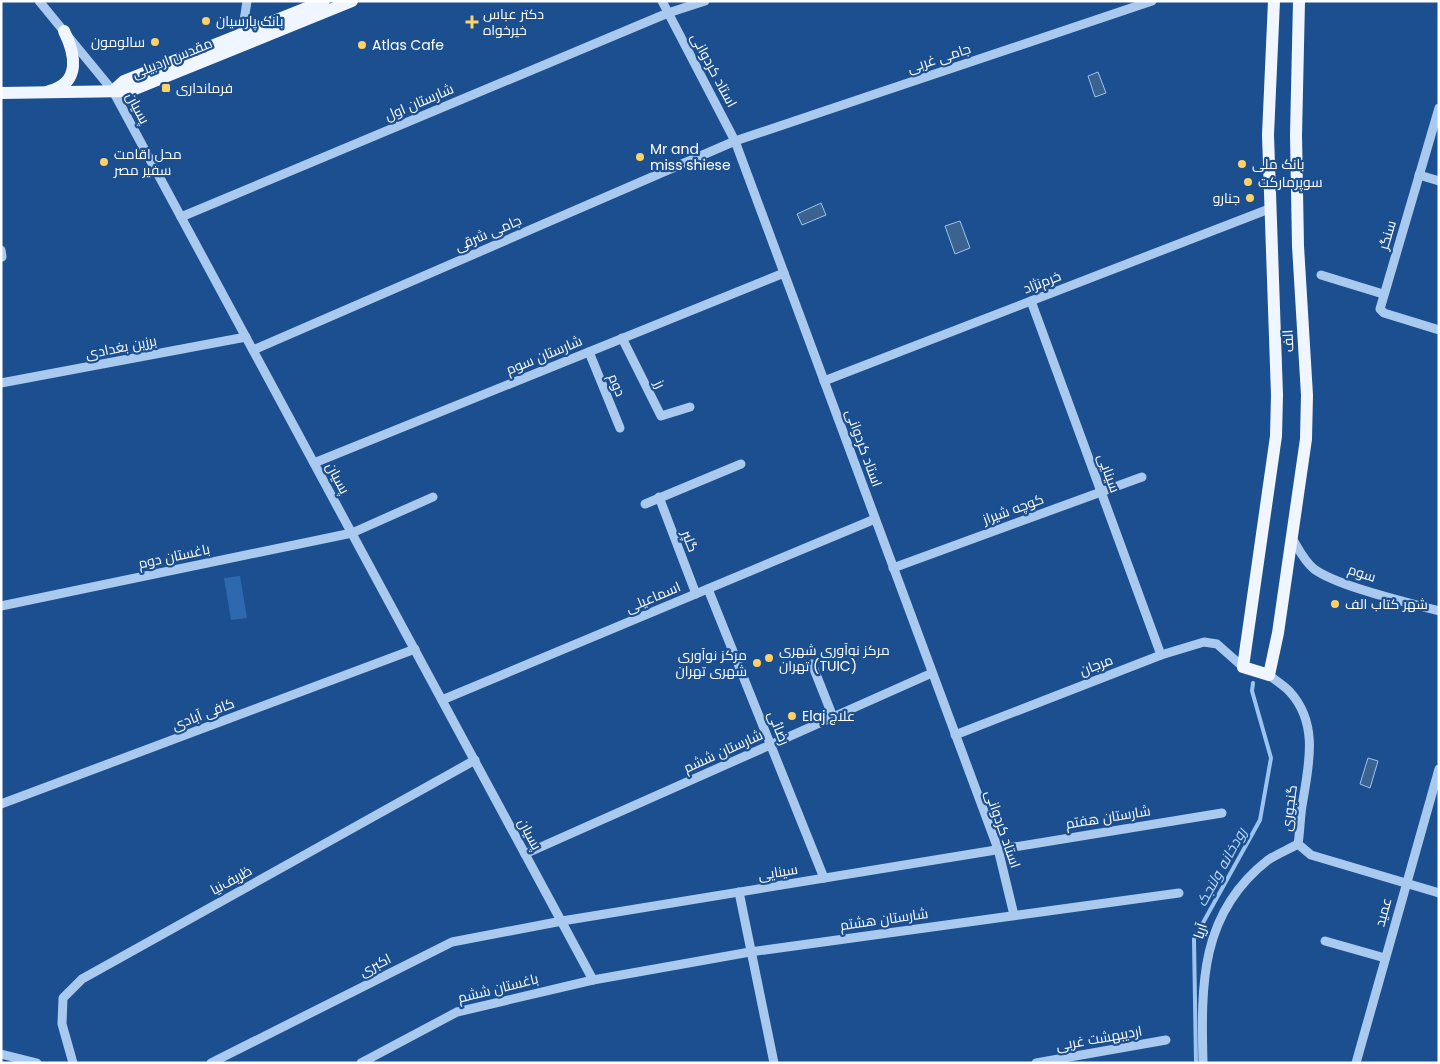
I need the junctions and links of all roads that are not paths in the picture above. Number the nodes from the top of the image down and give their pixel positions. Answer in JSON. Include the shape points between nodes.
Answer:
{"nodes":[{"id":1,"x":39,"y":1,"type":"edge"},
{"id":2,"x":247,"y":1,"type":"edge"},
{"id":3,"x":324,"y":1,"type":"edge"},
{"id":4,"x":352,"y":1,"type":"edge"},
{"id":5,"x":662,"y":1,"type":"edge"},
{"id":6,"x":705,"y":1,"type":"edge"},
{"id":7,"x":1152,"y":1,"type":"edge"},
{"id":8,"x":1274,"y":1,"type":"edge"},
{"id":9,"x":1299,"y":1,"type":"edge"},
{"id":10,"x":668,"y":13,"type":"junction"},
{"id":11,"x":64,"y":31,"type":"junction"},
{"id":12,"x":243,"y":40,"type":"junction"},
{"id":13,"x":113,"y":91,"type":"junction"},
{"id":14,"x":42,"y":92,"type":"junction"},
{"id":15,"x":1,"y":93,"type":"edge"},
{"id":16,"x":1439,"y":108,"type":"edge"},
{"id":17,"x":735,"y":141,"type":"junction"},
{"id":18,"x":1419,"y":175,"type":"junction"},
{"id":19,"x":1439,"y":181,"type":"edge"},
{"id":20,"x":1269,"y":209,"type":"junction"},
{"id":21,"x":181,"y":217,"type":"junction"},
{"id":22,"x":784,"y":273,"type":"junction"},
{"id":23,"x":1321,"y":275,"type":"dead end"},
{"id":24,"x":1383,"y":294,"type":"junction"},
{"id":25,"x":1031,"y":301,"type":"junction"},
{"id":26,"x":1439,"y":330,"type":"edge"},
{"id":27,"x":246,"y":337,"type":"junction"},
{"id":28,"x":622,"y":338,"type":"junction"},
{"id":29,"x":253,"y":350,"type":"junction"},
{"id":30,"x":589,"y":352,"type":"junction"},
{"id":31,"x":824,"y":381,"type":"junction"},
{"id":32,"x":1,"y":383,"type":"edge"},
{"id":33,"x":690,"y":407,"type":"dead end"},
{"id":34,"x":620,"y":428,"type":"dead end"},
{"id":35,"x":314,"y":462,"type":"junction"},
{"id":36,"x":741,"y":464,"type":"dead end"},
{"id":37,"x":1142,"y":477,"type":"dead end"},
{"id":38,"x":1101,"y":492,"type":"junction"},
{"id":39,"x":432,"y":497,"type":"dead end"},
{"id":40,"x":659,"y":497,"type":"junction"},
{"id":41,"x":645,"y":504,"type":"dead end"},
{"id":42,"x":875,"y":519,"type":"junction"},
{"id":43,"x":352,"y":533,"type":"junction"},
{"id":44,"x":1292,"y":538,"type":"junction"},
{"id":45,"x":893,"y":568,"type":"junction"},
{"id":46,"x":708,"y":589,"type":"junction"},
{"id":47,"x":696,"y":594,"type":"junction"},
{"id":48,"x":1,"y":606,"type":"edge"},
{"id":49,"x":1439,"y":611,"type":"edge"},
{"id":50,"x":415,"y":649,"type":"junction"},
{"id":51,"x":1160,"y":654,"type":"junction"},
{"id":52,"x":812,"y":664,"type":"dead end"},
{"id":53,"x":1242,"y":667,"type":"junction"},
{"id":54,"x":932,"y":673,"type":"junction"},
{"id":55,"x":1270,"y":676,"type":"junction"},
{"id":56,"x":442,"y":700,"type":"junction"},
{"id":57,"x":833,"y":717,"type":"junction"},
{"id":58,"x":955,"y":735,"type":"junction"},
{"id":59,"x":770,"y":745,"type":"junction"},
{"id":60,"x":474,"y":760,"type":"junction"},
{"id":61,"x":1439,"y":769,"type":"edge"},
{"id":62,"x":1,"y":804,"type":"edge"},
{"id":63,"x":1222,"y":813,"type":"dead end"},
{"id":64,"x":1298,"y":844,"type":"junction"},
{"id":65,"x":998,"y":849,"type":"junction"},
{"id":66,"x":525,"y":854,"type":"junction"},
{"id":67,"x":824,"y":878,"type":"junction"},
{"id":68,"x":1405,"y":883,"type":"junction"},
{"id":69,"x":739,"y":892,"type":"junction"},
{"id":70,"x":1179,"y":893,"type":"dead end"},
{"id":71,"x":1439,"y":893,"type":"edge"},
{"id":72,"x":1014,"y":915,"type":"junction"},
{"id":73,"x":562,"y":921,"type":"junction"},
{"id":74,"x":1325,"y":941,"type":"dead end"},
{"id":75,"x":750,"y":952,"type":"junction"},
{"id":76,"x":1385,"y":958,"type":"junction"},
{"id":77,"x":594,"y":980,"type":"junction"},
{"id":78,"x":1166,"y":1040,"type":"dead end"},
{"id":79,"x":1,"y":1054,"type":"edge"},
{"id":80,"x":37,"y":1063,"type":"edge"},
{"id":81,"x":73,"y":1063,"type":"edge"},
{"id":82,"x":211,"y":1063,"type":"edge"},
{"id":83,"x":361,"y":1063,"type":"edge"},
{"id":84,"x":774,"y":1063,"type":"edge"},
{"id":85,"x":1036,"y":1063,"type":"edge"},
{"id":86,"x":1203,"y":1063,"type":"edge"},
{"id":87,"x":1356,"y":1063,"type":"edge"}],
"edges":[{"from":1,"to":11,"type":"street","name":"پسیان"},
{"from":2,"to":12,"type":"street"},
{"from":3,"to":12,"type":"main road","name":"مقدس اردبیلی"},
{"from":4,"to":12,"type":"main road","name":"مقدس اردبیلی"},
{"from":5,"to":10,"type":"street","name":"استاد کردوانی"},
{"from":6,"to":10,"type":"street","name":"شارستان اول"},
{"from":7,"to":17,"type":"street","name":"جامی غربی"},
{"from":8,"to":20,"type":"main road","name":"الف","via":[[1268,135]]},
{"from":9,"to":44,"type":"main road","name":"الف","via":[[1297,218],[1307,395],[1306,439]]},
{"from":10,"to":17,"type":"street","name":"استاد کردوانی"},
{"from":10,"to":21,"type":"street","name":"شارستان اول"},
{"from":11,"to":13,"type":"street","name":"پسیان"},
{"from":11,"to":14,"type":"main road","via":[[74,56],[73,70],[61,86]]},
{"from":12,"to":13,"type":"main road","name":"مقدس اردبیلی","via":[[130,90]]},
{"from":13,"to":14,"type":"main road","name":"مقدس اردبیلی"},
{"from":13,"to":21,"type":"street","name":"پسیان"},
{"from":14,"to":15,"type":"main road","name":"مقدس اردبیلی"},
{"from":16,"to":18,"type":"street","name":"سنگر"},
{"from":17,"to":22,"type":"street","name":"استاد کردوانی"},
{"from":17,"to":29,"type":"street","name":"جامی شرقی"},
{"from":18,"to":19,"type":"street"},
{"from":18,"to":24,"type":"street","name":"سنگر"},
{"from":20,"to":25,"type":"street","name":"خرم‌نژاد"},
{"from":20,"to":53,"type":"main road","name":"الف","via":[[1276,436]]},
{"from":21,"to":27,"type":"street","name":"پسیان"},
{"from":22,"to":28,"type":"street","name":"شارستان سوم"},
{"from":22,"to":31,"type":"street","name":"استاد کردوانی"},
{"from":23,"to":24,"type":"street"},
{"from":24,"to":26,"type":"street","via":[[1380,309],[1384,313]]},
{"from":25,"to":31,"type":"street","name":"خرم‌نژاد"},
{"from":25,"to":38,"type":"street","name":"سینایی"},
{"from":27,"to":29,"type":"street","name":"پسیان"},
{"from":27,"to":32,"type":"street","name":"برزین بغدادی"},
{"from":28,"to":30,"type":"street","name":"شارستان سوم"},
{"from":28,"to":33,"type":"street","name":"رز","via":[[661,416]]},
{"from":29,"to":35,"type":"street","name":"پسیان"},
{"from":30,"to":34,"type":"street","name":"دوم"},
{"from":30,"to":35,"type":"street","name":"شارستان سوم"},
{"from":31,"to":42,"type":"street","name":"استاد کردوانی"},
{"from":35,"to":43,"type":"street","name":"پسیان"},
{"from":36,"to":40,"type":"street"},
{"from":37,"to":38,"type":"street","name":"کوچه شیراز"},
{"from":38,"to":45,"type":"street","name":"کوچه شیراز"},
{"from":38,"to":51,"type":"street","name":"سینایی"},
{"from":39,"to":43,"type":"street","name":"باغستان دوم"},
{"from":40,"to":41,"type":"street"},
{"from":40,"to":47,"type":"street","name":"گلپر"},
{"from":42,"to":45,"type":"street","name":"استاد کردوانی"},
{"from":42,"to":46,"type":"street","name":"اسماعیلی"},
{"from":43,"to":48,"type":"street","name":"باغستان دوم"},
{"from":43,"to":50,"type":"street","name":"پسیان"},
{"from":44,"to":49,"type":"street","name":"سوم","via":[[1314,569],[1359,587]]},
{"from":44,"to":55,"type":"main road","name":"الف"},
{"from":45,"to":54,"type":"street","name":"استاد کردوانی"},
{"from":46,"to":47,"type":"street","name":"اسماعیلی"},
{"from":46,"to":59,"type":"street","name":"رضائی"},
{"from":47,"to":56,"type":"street","name":"اسماعیلی"},
{"from":50,"to":56,"type":"street","name":"پسیان"},
{"from":50,"to":62,"type":"street","name":"کافی آبادی"},
{"from":51,"to":53,"type":"street","name":"مرجان","via":[[1204,642],[1216,644]]},
{"from":51,"to":58,"type":"street","name":"مرجان"},
{"from":52,"to":57,"type":"street"},
{"from":53,"to":55,"type":"main road"},
{"from":54,"to":57,"type":"street","name":"شارستان ششم"},
{"from":54,"to":58,"type":"street","name":"استاد کردوانی"},
{"from":55,"to":64,"type":"street","name":"گنجوری","via":[[1291,693],[1304,714],[1310,734],[1310,763]]},
{"from":56,"to":60,"type":"street","name":"پسیان"},
{"from":57,"to":59,"type":"street","name":"شارستان ششم"},
{"from":58,"to":65,"type":"street","name":"استاد کردوانی"},
{"from":59,"to":66,"type":"street","name":"شارستان ششم"},
{"from":59,"to":67,"type":"street","name":"رضائی"},
{"from":60,"to":66,"type":"street","name":"پسیان"},
{"from":60,"to":81,"type":"street","name":"ظریف‌نیا","via":[[82,979],[63,998],[62,1024]]},
{"from":61,"to":68,"type":"street","name":"عمید"},
{"from":63,"to":65,"type":"street","name":"شارستان هفتم"},
{"from":64,"to":68,"type":"street","name":"گنجوری","via":[[1311,855]]},
{"from":64,"to":86,"type":"street","name":"آریا","via":[[1269,860],[1237,889],[1218,921],[1208,952],[1204,987]]},
{"from":65,"to":67,"type":"street","name":"سینایی"},
{"from":65,"to":72,"type":"street","name":"استاد کردوانی"},
{"from":66,"to":73,"type":"street","name":"پسیان"},
{"from":67,"to":69,"type":"street","name":"سینایی"},
{"from":68,"to":71,"type":"street","name":"گنجوری"},
{"from":68,"to":76,"type":"street","name":"عمید"},
{"from":69,"to":73,"type":"street","name":"سینایی"},
{"from":69,"to":75,"type":"street"},
{"from":70,"to":72,"type":"street","name":"شارستان هشتم"},
{"from":72,"to":75,"type":"street","name":"شارستان هشتم"},
{"from":73,"to":77,"type":"street","name":"پسیان"},
{"from":73,"to":82,"type":"street","name":"اکبری","via":[[452,942]]},
{"from":74,"to":76,"type":"street"},
{"from":75,"to":77,"type":"street","name":"شارستان هشتم"},
{"from":75,"to":84,"type":"street"},
{"from":76,"to":87,"type":"street","name":"عمید"},
{"from":77,"to":83,"type":"street","name":"باغستان ششم","via":[[457,1012]]},
{"from":78,"to":85,"type":"street","name":"اردیبهشت غربی"},
{"from":79,"to":80,"type":"street"}]}
